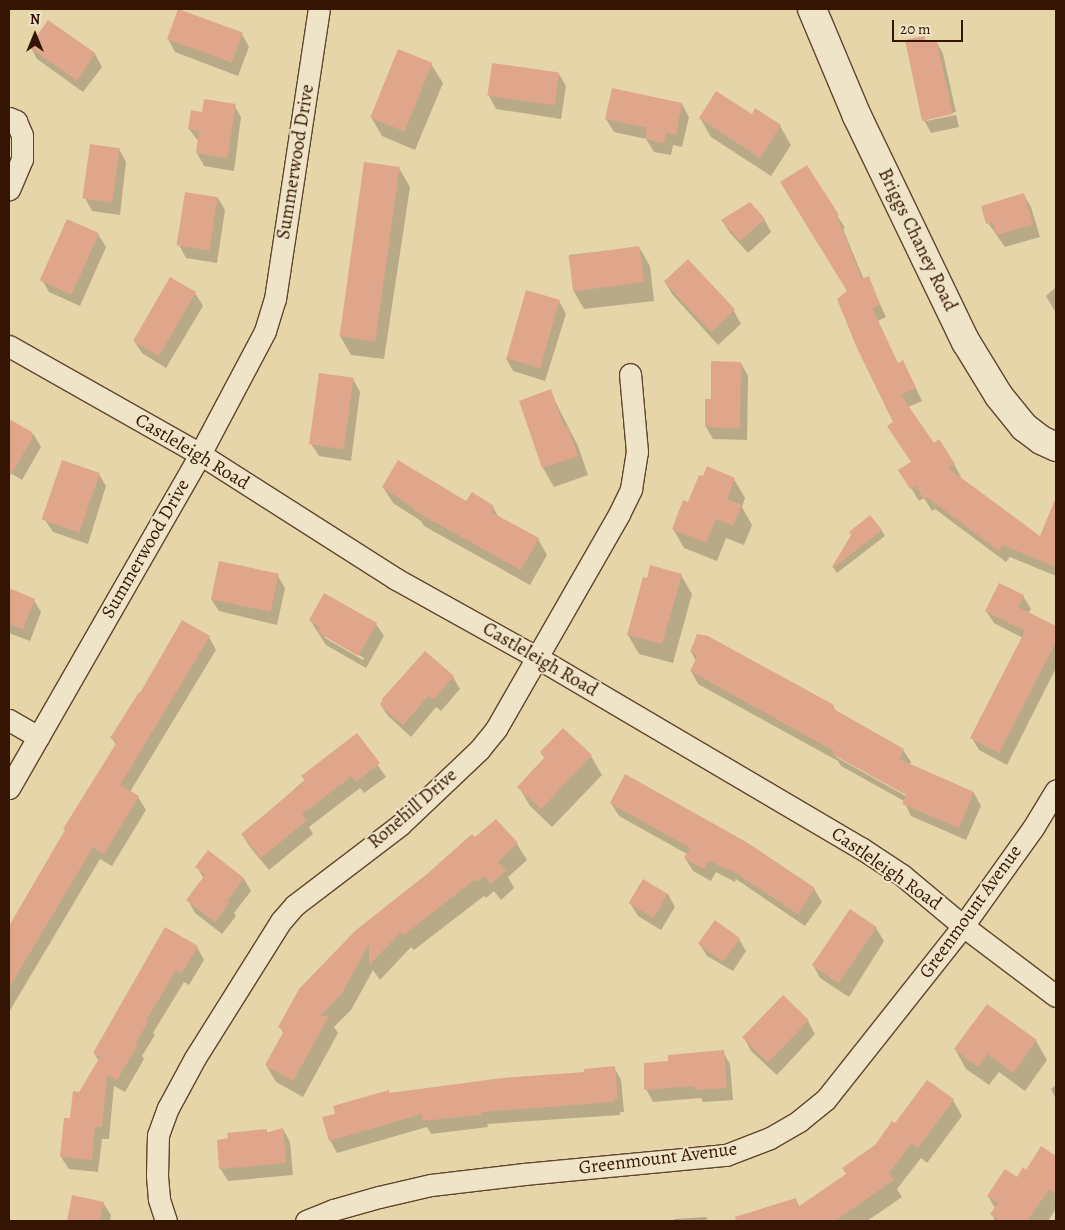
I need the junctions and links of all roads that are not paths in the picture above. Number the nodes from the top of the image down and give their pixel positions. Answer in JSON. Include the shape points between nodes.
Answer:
{"nodes":[{"id":1,"x":319,"y":9,"type":"edge"},
{"id":2,"x":812,"y":9,"type":"edge"},
{"id":3,"x":9,"y":118,"type":"edge"},
{"id":4,"x":9,"y":189,"type":"edge"},
{"id":5,"x":9,"y":346,"type":"edge"},
{"id":6,"x":630,"y":374,"type":"dead end"},
{"id":7,"x":1056,"y":447,"type":"edge"},
{"id":8,"x":200,"y":454,"type":"junction"},
{"id":9,"x":538,"y":658,"type":"junction"},
{"id":10,"x":9,"y":720,"type":"edge"},
{"id":11,"x":38,"y":737,"type":"junction"},
{"id":12,"x":9,"y":788,"type":"edge"},
{"id":13,"x":1056,"y":790,"type":"edge"},
{"id":14,"x":963,"y":926,"type":"junction"},
{"id":15,"x":1056,"y":996,"type":"edge"},
{"id":16,"x":166,"y":1221,"type":"edge"},
{"id":17,"x":306,"y":1221,"type":"edge"}],
"edges":[{"from":1,"to":8,"type":"street","name":"Summerwood Drive","via":[[275,299],[265,331]]},
{"from":2,"to":7,"type":"main road","name":"Briggs Chaney Road","via":[[857,116],[966,342],[999,396],[1024,427]]},
{"from":3,"to":4,"type":"street","via":[[16,121],[22,135],[22,159]]},
{"from":5,"to":8,"type":"street","name":"Castleleigh Road"},
{"from":6,"to":9,"type":"street","name":"Ronehill Drive","via":[[637,452],[631,489]]},
{"from":8,"to":9,"type":"street","name":"Castleleigh Road","via":[[396,579]]},
{"from":8,"to":11,"type":"street","name":"Summerwood Drive"},
{"from":9,"to":14,"type":"street","name":"Castleleigh Road","via":[[861,848],[933,899]]},
{"from":9,"to":16,"type":"street","name":"Ronehill Drive","via":[[496,730],[479,750],[400,824],[302,899],[281,921],[195,1058],[158,1134],[159,1199]]},
{"from":10,"to":11,"type":"street"},
{"from":11,"to":12,"type":"street","name":"Summerwood Drive"},
{"from":13,"to":14,"type":"street","name":"Greenmount Avenue"},
{"from":14,"to":15,"type":"street","name":"Castleleigh Road"},
{"from":14,"to":17,"type":"street","name":"Greenmount Avenue","via":[[826,1099],[798,1122],[770,1138],[726,1155],[431,1185]]}]}
